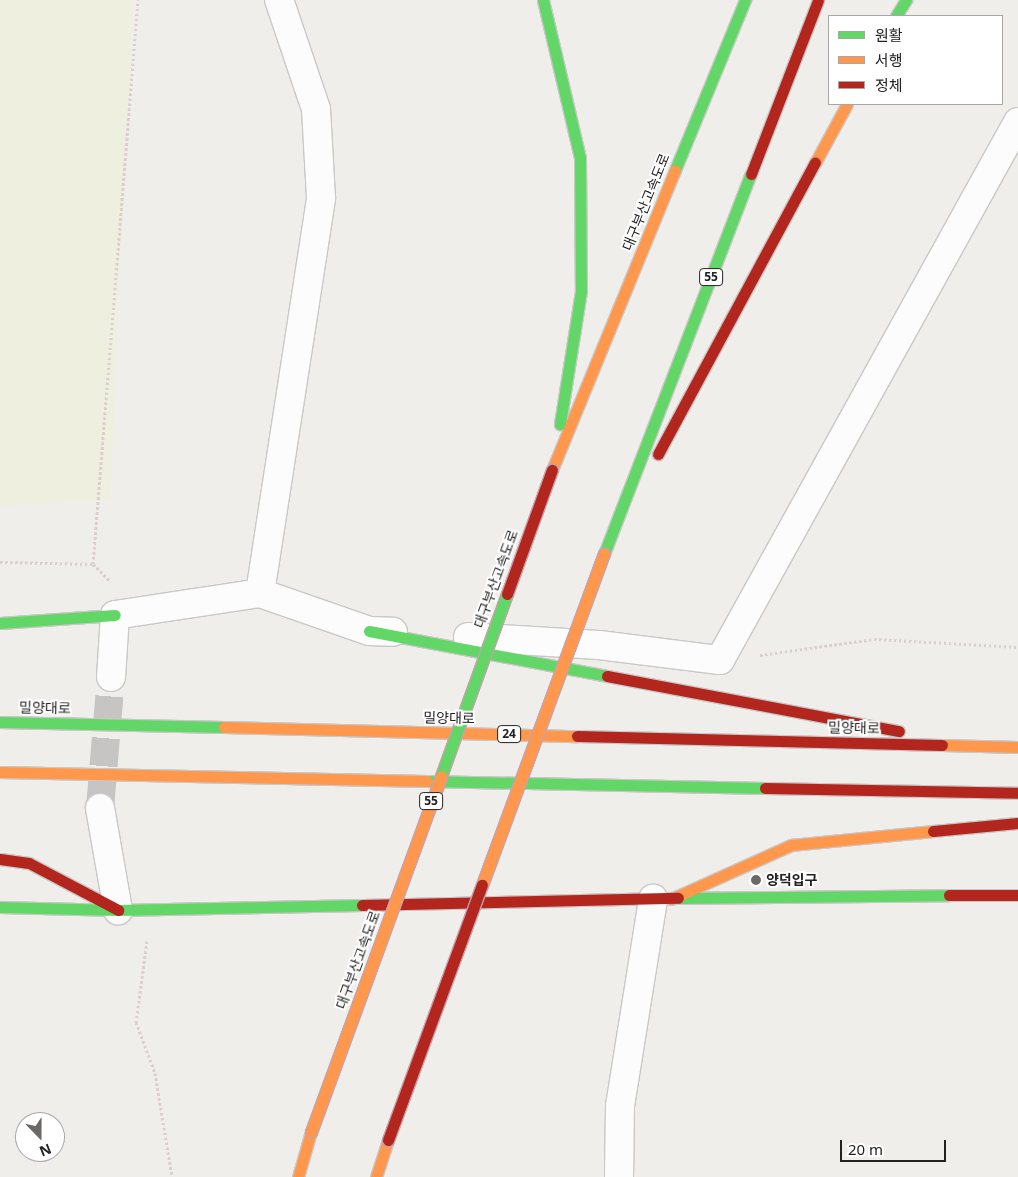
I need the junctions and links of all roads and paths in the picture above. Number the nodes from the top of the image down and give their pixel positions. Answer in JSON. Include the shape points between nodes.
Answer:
{"nodes":[{"id":1,"x":138,"y":0,"type":"edge"},
{"id":2,"x":279,"y":0,"type":"edge"},
{"id":3,"x":543,"y":0,"type":"edge"},
{"id":4,"x":745,"y":0,"type":"edge"},
{"id":5,"x":818,"y":0,"type":"edge"},
{"id":6,"x":906,"y":0,"type":"edge"},
{"id":7,"x":897,"y":15,"type":"edge"},
{"id":8,"x":846,"y":105,"type":"edge"},
{"id":9,"x":1018,"y":122,"type":"edge"},
{"id":10,"x":552,"y":470,"type":"junction"},
{"id":11,"x":604,"y":554,"type":"junction"},
{"id":12,"x":0,"y":562,"type":"edge"},
{"id":13,"x":93,"y":564,"type":"junction"},
{"id":14,"x":260,"y":593,"type":"junction"},
{"id":15,"x":143,"y":611,"type":"junction"},
{"id":16,"x":115,"y":615,"type":"junction"},
{"id":17,"x":0,"y":623,"type":"edge"},
{"id":18,"x":369,"y":631,"type":"junction"},
{"id":19,"x":1018,"y":647,"type":"edge"},
{"id":20,"x":720,"y":660,"type":"junction"},
{"id":21,"x":111,"y":677,"type":"tunnel mouth"},
{"id":22,"x":0,"y":722,"type":"edge"},
{"id":23,"x":976,"y":746,"type":"junction"},
{"id":24,"x":1018,"y":747,"type":"edge"},
{"id":25,"x":0,"y":772,"type":"edge"},
{"id":26,"x":1018,"y":793,"type":"edge"},
{"id":27,"x":100,"y":808,"type":"tunnel mouth"},
{"id":28,"x":1018,"y":823,"type":"edge"},
{"id":29,"x":0,"y":859,"type":"edge"},
{"id":30,"x":1018,"y":895,"type":"edge"},
{"id":31,"x":662,"y":899,"type":"junction"},
{"id":32,"x":0,"y":907,"type":"edge"},
{"id":33,"x":151,"y":909,"type":"junction"},
{"id":34,"x":118,"y":910,"type":"junction"},
{"id":35,"x":172,"y":1177,"type":"edge"},
{"id":36,"x":298,"y":1177,"type":"edge"},
{"id":37,"x":376,"y":1177,"type":"edge"},
{"id":38,"x":619,"y":1177,"type":"edge"}],
"edges":[{"from":1,"to":13,"type":"path"},
{"from":2,"to":14,"type":"street","via":[[316,109],[321,198]]},
{"from":3,"to":10,"type":"main road","via":[[580,158],[581,291]]},
{"from":4,"to":10,"type":"main road","name":"대구부산고속도로","number":"55"},
{"from":5,"to":11,"type":"main road","number":"55"},
{"from":6,"to":7,"type":"main road"},
{"from":8,"to":11,"type":"main road"},
{"from":9,"to":20,"type":"street"},
{"from":10,"to":36,"type":"main road","name":"대구부산고속도로","number":"55","bridge":true,"via":[[311,1132]]},
{"from":11,"to":37,"type":"main road","number":"55","bridge":true},
{"from":12,"to":13,"type":"path"},
{"from":13,"to":15,"type":"path"},
{"from":14,"to":15,"type":"street"},
{"from":14,"to":18,"type":"street"},
{"from":15,"to":16,"type":"street"},
{"from":16,"to":17,"type":"main road"},
{"from":16,"to":21,"type":"street"},
{"from":18,"to":20,"type":"street","via":[[599,645]]},
{"from":18,"to":23,"type":"main road"},
{"from":19,"to":20,"type":"path","via":[[874,639]]},
{"from":22,"to":23,"type":"main road","name":"밀양대로","number":"24"},
{"from":23,"to":24,"type":"main road","name":"밀양대로","number":"24"},
{"from":25,"to":26,"type":"main road"},
{"from":27,"to":34,"type":"street"},
{"from":28,"to":31,"type":"main road","via":[[791,845]]},
{"from":29,"to":34,"type":"main road","via":[[29,863]]},
{"from":30,"to":31,"type":"main road"},
{"from":31,"to":33,"type":"main road"},
{"from":31,"to":38,"type":"street","via":[[620,1106]]},
{"from":32,"to":34,"type":"main road"},
{"from":33,"to":34,"type":"main road"},
{"from":33,"to":35,"type":"path","via":[[136,1022],[155,1072]]}]}
